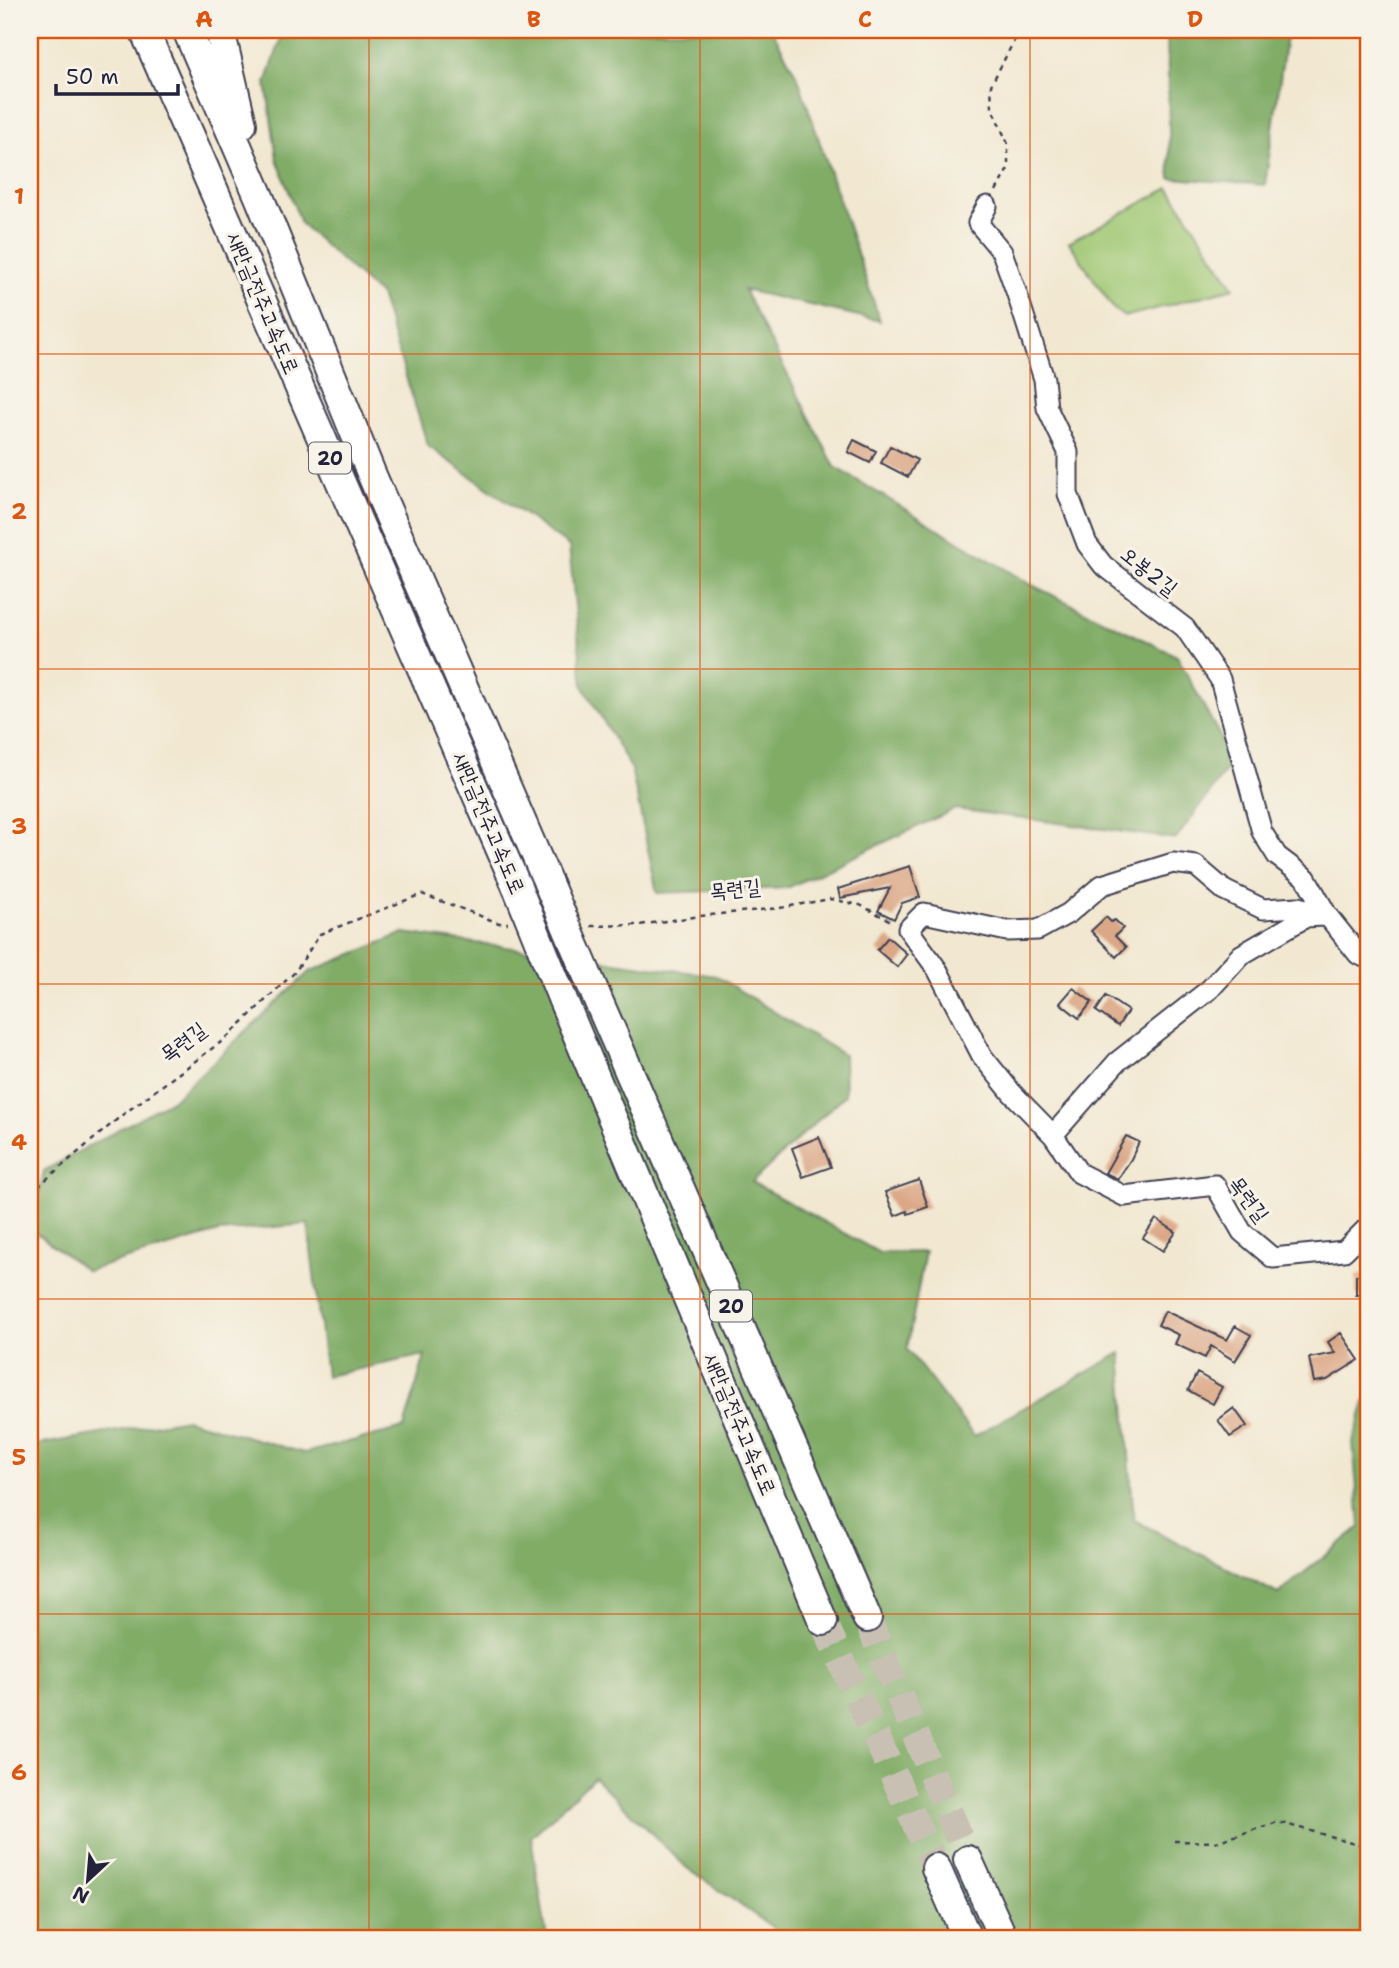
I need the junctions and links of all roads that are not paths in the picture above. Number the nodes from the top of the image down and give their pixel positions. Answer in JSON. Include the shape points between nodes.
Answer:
{"nodes":[{"id":1,"x":144,"y":30,"type":"edge"},
{"id":2,"x":187,"y":30,"type":"edge"},
{"id":3,"x":220,"y":30,"type":"edge"},
{"id":4,"x":260,"y":199,"type":"junction"},
{"id":5,"x":987,"y":206,"type":"road end"},
{"id":6,"x":1327,"y":915,"type":"junction"},
{"id":7,"x":1369,"y":960,"type":"edge"},
{"id":8,"x":1053,"y":1135,"type":"junction"},
{"id":9,"x":1369,"y":1226,"type":"edge"},
{"id":10,"x":867,"y":1618,"type":"tunnel mouth"},
{"id":11,"x":823,"y":1622,"type":"tunnel mouth"},
{"id":12,"x":968,"y":1860,"type":"tunnel mouth"},
{"id":13,"x":936,"y":1868,"type":"tunnel mouth"},
{"id":14,"x":967,"y":1938,"type":"edge"},
{"id":15,"x":1003,"y":1938,"type":"edge"}],
"edges":[{"from":1,"to":11,"type":"highway","name":"새만금전주고속도로","number":"20","bridge":true,"via":[[517,887]]},
{"from":2,"to":4,"type":"highway","name":"새만금전주고속도로","number":"20"},
{"from":3,"to":4,"type":"highway"},
{"from":4,"to":10,"type":"highway","name":"새만금전주고속도로","number":"20","bridge":true,"via":[[376,486]]},
{"from":5,"to":6,"type":"street","name":"오봉2길","via":[[978,223],[1002,253],[1017,294],[1044,379],[1047,408],[1068,452],[1068,494],[1087,544],[1102,565],[1185,628],[1220,679],[1262,832],[1276,856],[1306,878]]},
{"from":6,"to":7,"type":"street","name":"오봉2길","via":[[1358,954]]},
{"from":6,"to":8,"type":"street","via":[[1306,917],[1241,956],[1210,989],[1118,1062]]},
{"from":6,"to":8,"type":"street","name":"목련길","via":[[1298,907],[1264,909],[1224,890],[1196,866],[1174,863],[1102,885],[1069,913],[1038,930],[1007,931],[924,913],[908,929],[937,969],[982,1056]]},
{"from":8,"to":9,"type":"street","name":"목련길","via":[[1079,1172],[1124,1196],[1215,1185],[1242,1232],[1273,1258],[1344,1251]]},
{"from":12,"to":15,"type":"highway"},
{"from":13,"to":14,"type":"highway"}]}
